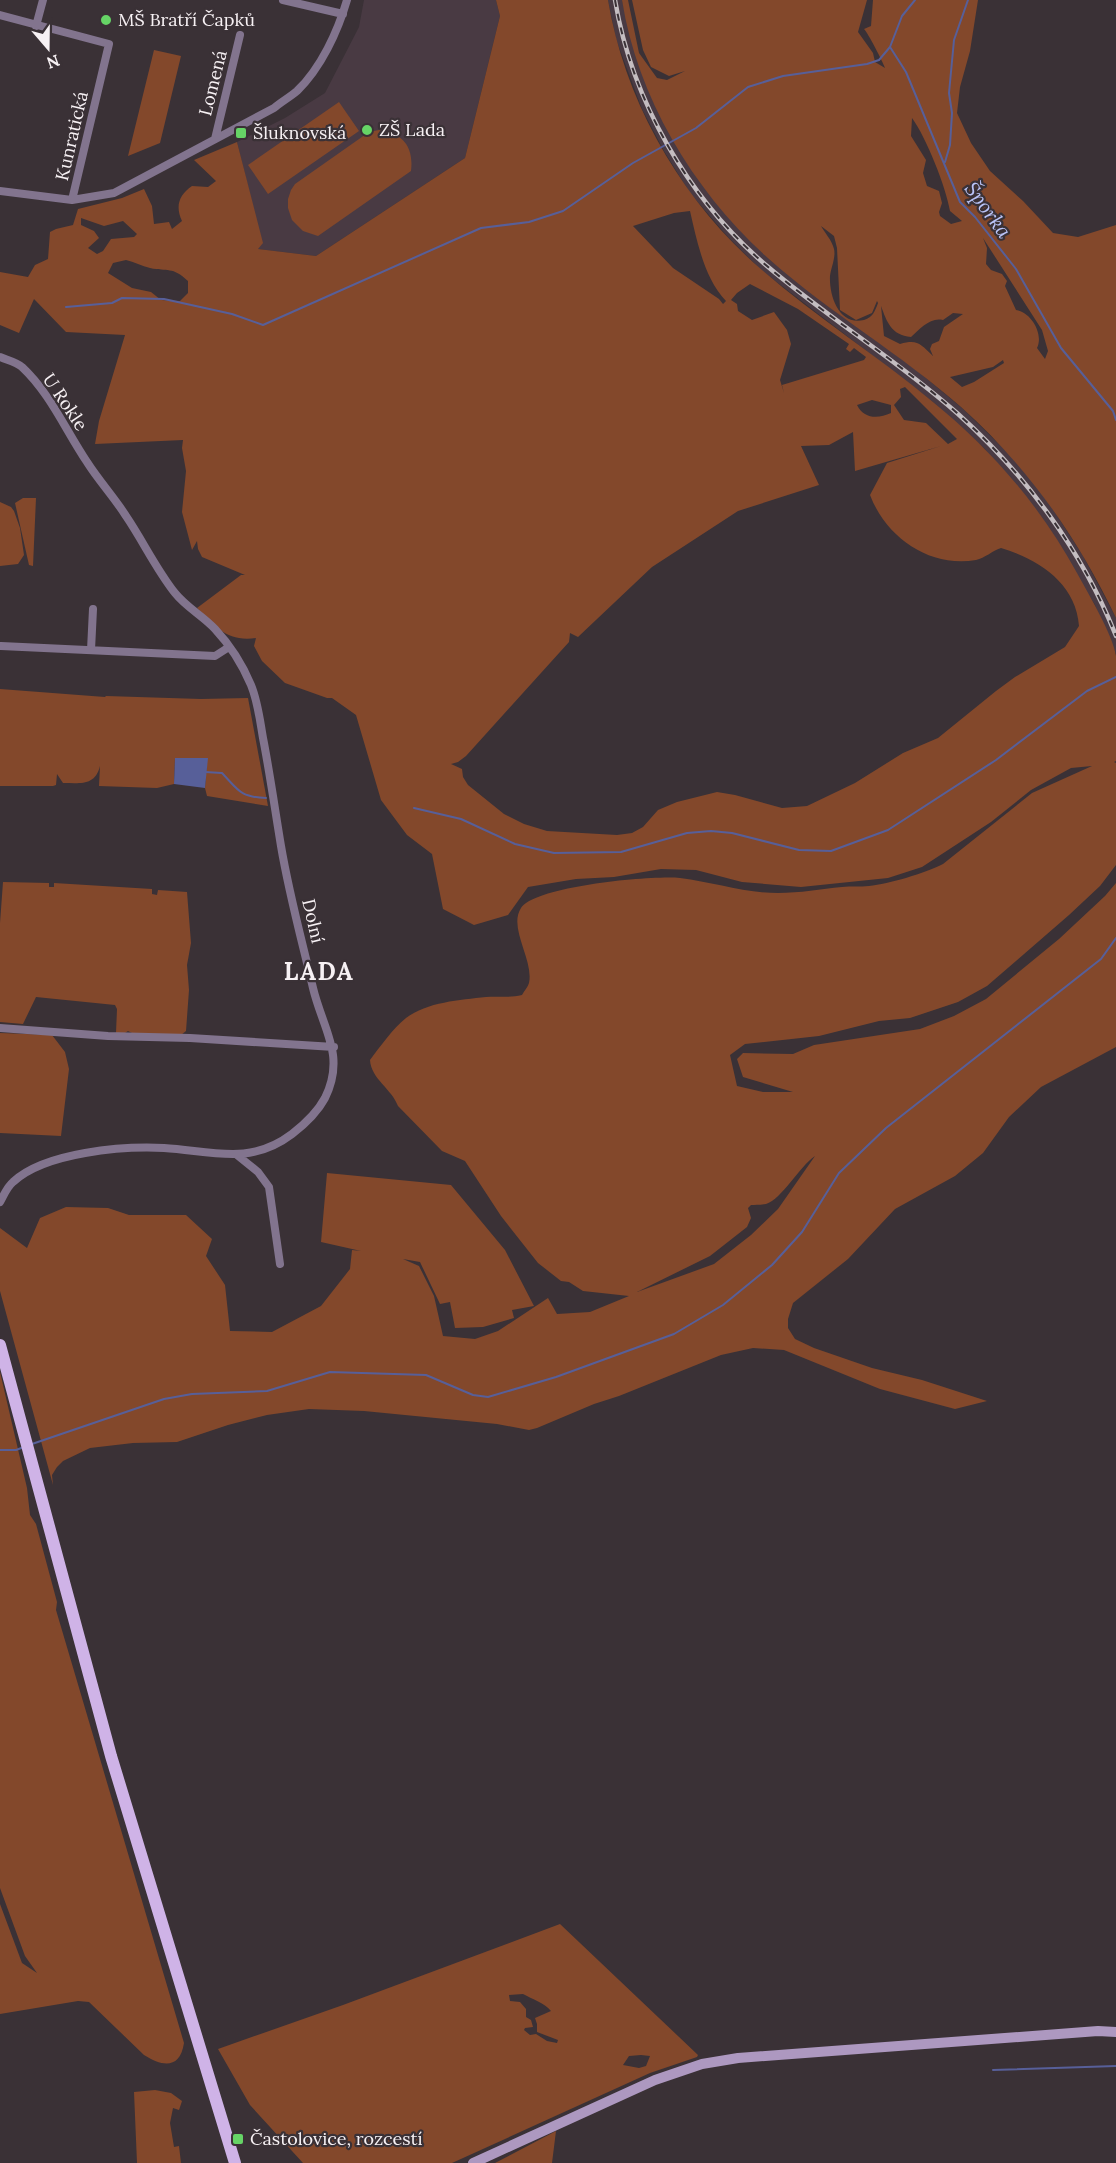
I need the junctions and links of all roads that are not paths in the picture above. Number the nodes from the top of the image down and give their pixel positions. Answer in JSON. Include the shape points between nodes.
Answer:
{"nodes":[{"id":1,"x":43,"y":0,"type":"edge"},
{"id":2,"x":283,"y":0,"type":"edge"},
{"id":3,"x":347,"y":0,"type":"edge"},
{"id":4,"x":343,"y":14,"type":"junction"},
{"id":5,"x":0,"y":15,"type":"edge"},
{"id":6,"x":36,"y":26,"type":"junction"},
{"id":7,"x":240,"y":35,"type":"dead end"},
{"id":8,"x":215,"y":139,"type":"junction"},
{"id":9,"x":0,"y":191,"type":"edge"},
{"id":10,"x":72,"y":200,"type":"junction"},
{"id":11,"x":0,"y":357,"type":"edge"},
{"id":12,"x":96,"y":475,"type":"joint"},
{"id":13,"x":93,"y":609,"type":"dead end"},
{"id":14,"x":1,"y":646,"type":"edge"},
{"id":15,"x":229,"y":647,"type":"junction"},
{"id":16,"x":91,"y":650,"type":"junction"},
{"id":17,"x":0,"y":1028,"type":"edge"},
{"id":18,"x":334,"y":1047,"type":"junction"},
{"id":19,"x":237,"y":1155,"type":"junction"},
{"id":20,"x":0,"y":1202,"type":"edge"},
{"id":21,"x":280,"y":1264,"type":"dead end"},
{"id":22,"x":0,"y":1345,"type":"edge"},
{"id":23,"x":1116,"y":2032,"type":"edge"},
{"id":24,"x":235,"y":2163,"type":"edge"},
{"id":25,"x":473,"y":2163,"type":"edge"}],
"edges":[{"from":1,"to":6,"type":"street"},
{"from":2,"to":4,"type":"street"},
{"from":3,"to":4,"type":"street"},
{"from":4,"to":8,"type":"street","via":[[310,76],[297,90],[274,108]]},
{"from":5,"to":6,"type":"street"},
{"from":6,"to":10,"type":"street","name":"Kunratická","via":[[109,44]]},
{"from":7,"to":8,"type":"street","name":"Lomená"},
{"from":8,"to":10,"type":"street","via":[[114,193]]},
{"from":9,"to":10,"type":"street"},
{"from":11,"to":12,"type":"street","name":"U Rokle","via":[[20,365],[32,379]]},
{"from":12,"to":15,"type":"street","name":"Dolní","via":[[124,511],[176,595]]},
{"from":13,"to":16,"type":"street"},
{"from":14,"to":16,"type":"street"},
{"from":15,"to":16,"type":"street","via":[[215,656]]},
{"from":15,"to":18,"type":"street","name":"Dolní","via":[[255,697],[292,897],[316,999]]},
{"from":17,"to":18,"type":"street"},
{"from":18,"to":19,"type":"street","name":"Dolní","via":[[333,1078],[317,1110],[276,1145]]},
{"from":19,"to":20,"type":"street","name":"Dolní","via":[[154,1148],[92,1152],[53,1161],[24,1174],[13,1182]]},
{"from":19,"to":21,"type":"street","via":[[269,1187]]},
{"from":22,"to":24,"type":"main road","via":[[111,1756]]},
{"from":23,"to":25,"type":"street","via":[[738,2058],[702,2064],[655,2080]]}]}
